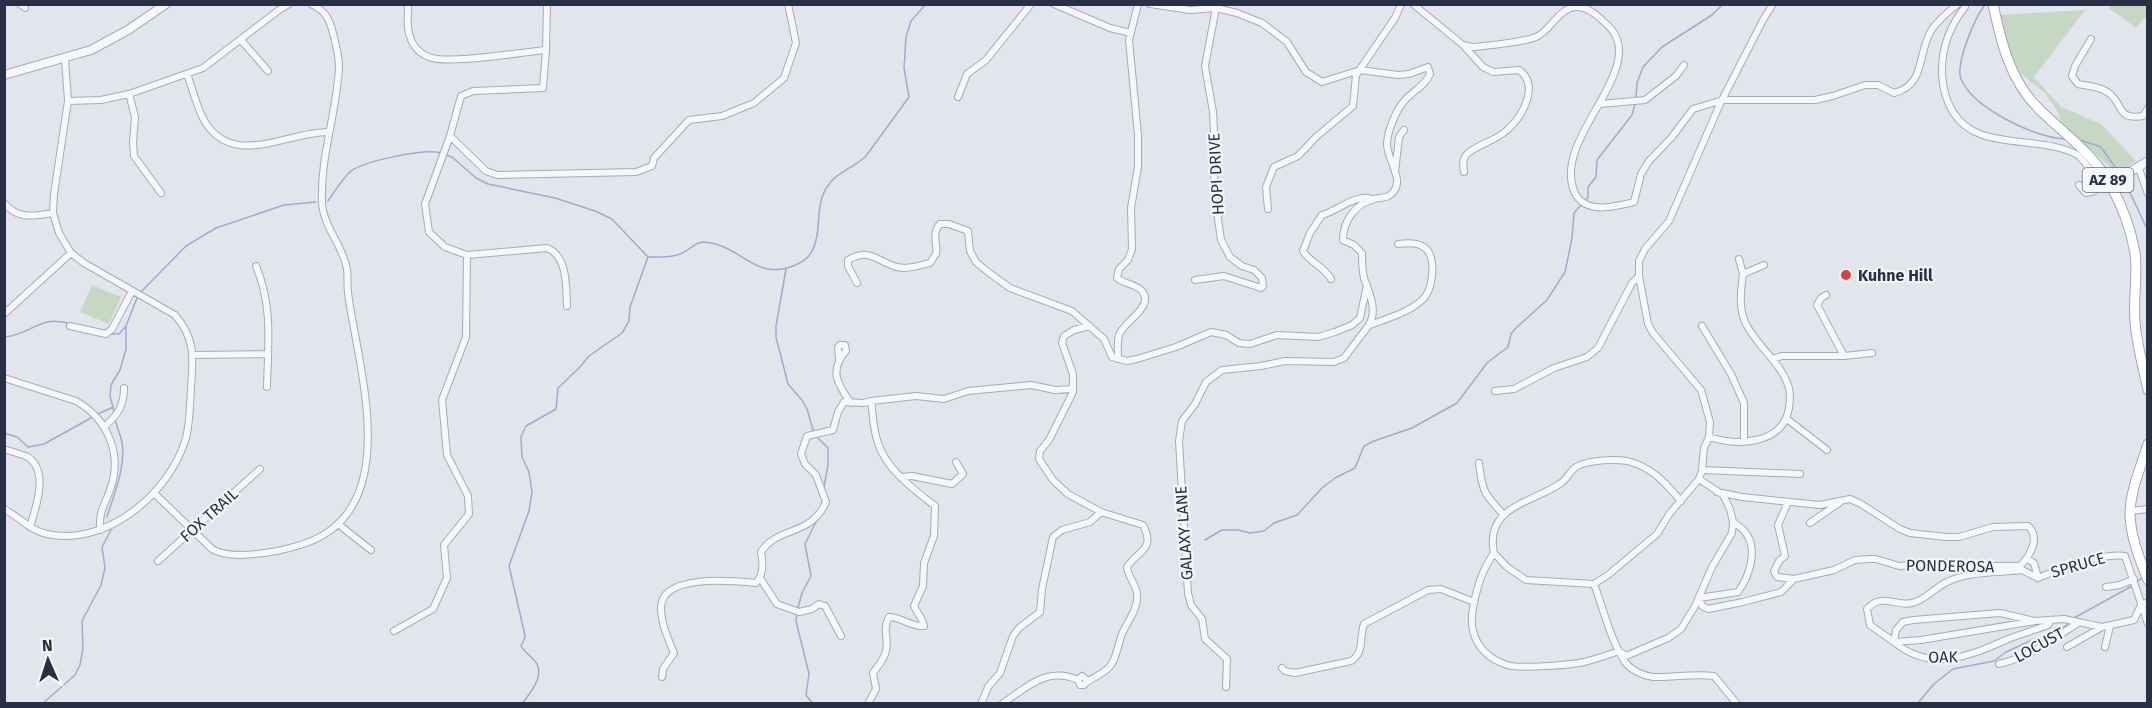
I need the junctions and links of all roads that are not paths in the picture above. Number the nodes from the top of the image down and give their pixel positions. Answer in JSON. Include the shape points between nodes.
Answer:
{"nodes":[{"id":1,"x":166,"y":4,"type":"edge"},
{"id":2,"x":289,"y":4,"type":"edge"},
{"id":3,"x":311,"y":4,"type":"edge"},
{"id":4,"x":408,"y":4,"type":"edge"},
{"id":5,"x":547,"y":4,"type":"edge"},
{"id":6,"x":788,"y":4,"type":"edge"},
{"id":7,"x":1031,"y":4,"type":"edge"},
{"id":8,"x":1054,"y":4,"type":"edge"},
{"id":9,"x":1138,"y":4,"type":"edge"},
{"id":10,"x":1150,"y":4,"type":"edge"},
{"id":11,"x":1401,"y":4,"type":"edge"},
{"id":12,"x":1413,"y":4,"type":"edge"},
{"id":13,"x":1773,"y":4,"type":"edge"},
{"id":14,"x":1958,"y":4,"type":"edge"},
{"id":15,"x":1965,"y":4,"type":"edge"},
{"id":16,"x":1993,"y":4,"type":"edge"},
{"id":17,"x":1216,"y":8,"type":"junction"},
{"id":18,"x":1131,"y":33,"type":"junction"},
{"id":19,"x":2091,"y":39,"type":"dead end"},
{"id":20,"x":241,"y":40,"type":"junction"},
{"id":21,"x":1463,"y":45,"type":"junction"},
{"id":22,"x":546,"y":50,"type":"junction"},
{"id":23,"x":65,"y":59,"type":"junction"},
{"id":24,"x":1684,"y":65,"type":"dead end"},
{"id":25,"x":1360,"y":70,"type":"junction"},
{"id":26,"x":268,"y":71,"type":"dead end"},
{"id":27,"x":188,"y":74,"type":"junction"},
{"id":28,"x":4,"y":75,"type":"edge"},
{"id":29,"x":129,"y":94,"type":"junction"},
{"id":30,"x":958,"y":97,"type":"dead end"},
{"id":31,"x":1723,"y":100,"type":"junction"},
{"id":32,"x":68,"y":101,"type":"junction"},
{"id":33,"x":1600,"y":104,"type":"junction"},
{"id":34,"x":2148,"y":108,"type":"edge"},
{"id":35,"x":1404,"y":130,"type":"dead end"},
{"id":36,"x":329,"y":132,"type":"junction"},
{"id":37,"x":450,"y":136,"type":"junction"},
{"id":38,"x":2148,"y":160,"type":"edge"},
{"id":39,"x":2138,"y":166,"type":"junction"},
{"id":40,"x":1395,"y":172,"type":"junction"},
{"id":41,"x":1464,"y":172,"type":"dead end"},
{"id":42,"x":2110,"y":184,"type":"junction"},
{"id":43,"x":2079,"y":185,"type":"dead end"},
{"id":44,"x":161,"y":193,"type":"dead end"},
{"id":45,"x":2148,"y":194,"type":"edge"},
{"id":46,"x":1372,"y":199,"type":"junction"},
{"id":47,"x":4,"y":203,"type":"edge"},
{"id":48,"x":1268,"y":209,"type":"dead end"},
{"id":49,"x":53,"y":213,"type":"junction"},
{"id":50,"x":1398,"y":244,"type":"dead end"},
{"id":51,"x":71,"y":253,"type":"junction"},
{"id":52,"x":467,"y":255,"type":"junction"},
{"id":53,"x":1738,"y":259,"type":"dead end"},
{"id":54,"x":1764,"y":265,"type":"dead end"},
{"id":55,"x":256,"y":266,"type":"dead end"},
{"id":56,"x":1743,"y":274,"type":"junction"},
{"id":57,"x":1639,"y":276,"type":"junction"},
{"id":58,"x":1331,"y":279,"type":"dead end"},
{"id":59,"x":1195,"y":280,"type":"dead end"},
{"id":60,"x":857,"y":283,"type":"dead end"},
{"id":61,"x":1367,"y":284,"type":"junction"},
{"id":62,"x":134,"y":292,"type":"junction"},
{"id":63,"x":1826,"y":295,"type":"dead end"},
{"id":64,"x":567,"y":306,"type":"dead end"},
{"id":65,"x":4,"y":315,"type":"edge"},
{"id":66,"x":1369,"y":325,"type":"junction"},
{"id":67,"x":70,"y":326,"type":"dead end"},
{"id":68,"x":1090,"y":326,"type":"junction"},
{"id":69,"x":1702,"y":326,"type":"dead end"},
{"id":70,"x":1872,"y":352,"type":"dead end"},
{"id":71,"x":193,"y":354,"type":"junction"},
{"id":72,"x":268,"y":354,"type":"junction"},
{"id":73,"x":1844,"y":356,"type":"junction"},
{"id":74,"x":839,"y":358,"type":"dead end"},
{"id":75,"x":1118,"y":359,"type":"junction"},
{"id":76,"x":1772,"y":359,"type":"junction"},
{"id":77,"x":4,"y":378,"type":"edge"},
{"id":78,"x":267,"y":387,"type":"dead end"},
{"id":79,"x":124,"y":388,"type":"dead end"},
{"id":80,"x":2148,"y":390,"type":"edge"},
{"id":81,"x":1072,"y":391,"type":"junction"},
{"id":82,"x":1495,"y":391,"type":"dead end"},
{"id":83,"x":872,"y":401,"type":"junction"},
{"id":84,"x":851,"y":403,"type":"junction"},
{"id":85,"x":1787,"y":419,"type":"junction"},
{"id":86,"x":105,"y":426,"type":"junction"},
{"id":87,"x":1709,"y":438,"type":"junction"},
{"id":88,"x":1744,"y":442,"type":"junction"},
{"id":89,"x":2148,"y":444,"type":"edge"},
{"id":90,"x":7,"y":450,"type":"dead end"},
{"id":91,"x":1827,"y":450,"type":"dead end"},
{"id":92,"x":956,"y":462,"type":"dead end"},
{"id":93,"x":1479,"y":463,"type":"dead end"},
{"id":94,"x":260,"y":470,"type":"dead end"},
{"id":95,"x":1702,"y":470,"type":"junction"},
{"id":96,"x":1800,"y":474,"type":"dead end"},
{"id":97,"x":901,"y":477,"type":"junction"},
{"id":98,"x":1699,"y":479,"type":"junction"},
{"id":99,"x":1718,"y":492,"type":"junction"},
{"id":100,"x":154,"y":493,"type":"junction"},
{"id":101,"x":1681,"y":501,"type":"junction"},
{"id":102,"x":1842,"y":501,"type":"junction"},
{"id":103,"x":1788,"y":502,"type":"junction"},
{"id":104,"x":4,"y":509,"type":"edge"},
{"id":105,"x":2148,"y":509,"type":"edge"},
{"id":106,"x":2130,"y":511,"type":"junction"},
{"id":107,"x":1101,"y":512,"type":"junction"},
{"id":108,"x":1504,"y":515,"type":"junction"},
{"id":109,"x":1733,"y":522,"type":"junction"},
{"id":110,"x":1810,"y":523,"type":"dead end"},
{"id":111,"x":338,"y":524,"type":"junction"},
{"id":112,"x":30,"y":527,"type":"junction"},
{"id":113,"x":100,"y":530,"type":"junction"},
{"id":114,"x":192,"y":530,"type":"junction"},
{"id":115,"x":371,"y":550,"type":"dead end"},
{"id":116,"x":1494,"y":553,"type":"junction"},
{"id":117,"x":2027,"y":559,"type":"junction"},
{"id":118,"x":158,"y":561,"type":"dead end"},
{"id":119,"x":2021,"y":568,"type":"junction"},
{"id":120,"x":760,"y":578,"type":"junction"},
{"id":121,"x":2038,"y":578,"type":"junction"},
{"id":122,"x":1794,"y":579,"type":"junction"},
{"id":123,"x":2134,"y":579,"type":"junction"},
{"id":124,"x":2148,"y":580,"type":"edge"},
{"id":125,"x":1594,"y":584,"type":"junction"},
{"id":126,"x":2106,"y":587,"type":"dead end"},
{"id":127,"x":1699,"y":598,"type":"junction"},
{"id":128,"x":1474,"y":602,"type":"junction"},
{"id":129,"x":2148,"y":602,"type":"edge"},
{"id":130,"x":2140,"y":605,"type":"junction"},
{"id":131,"x":2051,"y":620,"type":"junction"},
{"id":132,"x":2035,"y":621,"type":"junction"},
{"id":133,"x":2078,"y":623,"type":"junction"},
{"id":134,"x":2148,"y":624,"type":"edge"},
{"id":135,"x":2110,"y":626,"type":"junction"},
{"id":136,"x":2102,"y":627,"type":"junction"},
{"id":137,"x":394,"y":631,"type":"dead end"},
{"id":138,"x":841,"y":636,"type":"dead end"},
{"id":139,"x":1894,"y":642,"type":"junction"},
{"id":140,"x":2067,"y":647,"type":"dead end"},
{"id":141,"x":2105,"y":647,"type":"dead end"},
{"id":142,"x":1619,"y":651,"type":"junction"},
{"id":143,"x":1999,"y":664,"type":"dead end"},
{"id":144,"x":1282,"y":668,"type":"dead end"},
{"id":145,"x":662,"y":677,"type":"dead end"},
{"id":146,"x":1226,"y":687,"type":"dead end"},
{"id":147,"x":871,"y":704,"type":"edge"},
{"id":148,"x":981,"y":704,"type":"edge"},
{"id":149,"x":1002,"y":704,"type":"edge"},
{"id":150,"x":1737,"y":704,"type":"edge"}],
"edges":[{"from":1,"to":23,"type":"street","via":[[113,39]]},
{"from":2,"to":20,"type":"street"},
{"from":3,"to":36,"type":"street","via":[[328,19],[338,55]]},
{"from":4,"to":22,"type":"street","via":[[407,25],[412,42],[429,58]]},
{"from":5,"to":22,"type":"street"},
{"from":6,"to":37,"type":"street","via":[[796,43],[784,78],[754,103],[722,116],[689,120],[654,158],[652,166],[636,172],[496,175],[486,171]]},
{"from":7,"to":30,"type":"street","via":[[986,60],[966,74]]},
{"from":8,"to":18,"type":"street"},
{"from":9,"to":18,"type":"street"},
{"from":10,"to":17,"type":"street","via":[[1190,10]]},
{"from":11,"to":25,"type":"street"},
{"from":12,"to":21,"type":"street"},
{"from":13,"to":31,"type":"street"},
{"from":14,"to":31,"type":"street","via":[[1931,32],[1914,80],[1905,90],[1894,93],[1878,85],[1865,85],[1815,100]]},
{"from":15,"to":43,"type":"street","via":[[1944,45],[1942,71],[1949,107],[1961,122],[1979,134],[2065,150],[2080,157],[2097,182],[2091,193]]},
{"from":16,"to":42,"type":"main road","number":"AZ 89","via":[[2006,56],[2022,87],[2098,165]]},
{"from":17,"to":25,"type":"street","via":[[1237,13],[1274,31],[1315,80],[1322,82]]},
{"from":17,"to":59,"type":"street","name":"HOPI DRIVE","via":[[1205,66],[1213,111],[1214,191],[1221,240],[1230,258],[1254,270],[1262,278],[1263,286],[1224,276]]},
{"from":18,"to":75,"type":"street","via":[[1138,167],[1131,208],[1132,249],[1117,278],[1136,286],[1145,298],[1143,306],[1119,334]]},
{"from":19,"to":34,"type":"street","via":[[2072,76],[2079,84],[2101,88],[2112,95],[2120,110],[2132,117],[2143,116]]},
{"from":20,"to":26,"type":"street"},
{"from":20,"to":27,"type":"street"},
{"from":21,"to":33,"type":"street","via":[[1473,47],[1537,37],[1561,14],[1574,7],[1586,8],[1614,30],[1619,45],[1617,65]]},
{"from":21,"to":41,"type":"street","via":[[1493,72],[1519,70],[1529,83],[1530,93],[1509,129],[1467,154],[1462,165]]},
{"from":22,"to":37,"type":"street","via":[[543,88],[473,91],[461,96]]},
{"from":23,"to":28,"type":"street"},
{"from":23,"to":32,"type":"street"},
{"from":24,"to":33,"type":"street","via":[[1646,100]]},
{"from":25,"to":40,"type":"street","via":[[1398,75],[1428,67],[1427,82],[1403,102],[1387,140],[1387,153]]},
{"from":25,"to":48,"type":"street","via":[[1353,106],[1298,156],[1274,167],[1266,187]]},
{"from":27,"to":29,"type":"street"},
{"from":27,"to":36,"type":"street","via":[[205,122],[217,136],[237,146],[259,147],[314,132]]},
{"from":29,"to":32,"type":"street"},
{"from":29,"to":44,"type":"street","via":[[135,117],[134,156]]},
{"from":31,"to":33,"type":"street","via":[[1693,109],[1641,174],[1634,202],[1585,206],[1578,201],[1572,185],[1571,162]]},
{"from":31,"to":57,"type":"street","via":[[1669,221],[1639,261]]},
{"from":32,"to":49,"type":"street"},
{"from":35,"to":40,"type":"street","via":[[1399,137]]},
{"from":36,"to":111,"type":"street","via":[[321,183],[322,206],[347,270],[366,392],[368,446],[358,495]]},
{"from":37,"to":52,"type":"street","via":[[425,204],[429,232],[445,247]]},
{"from":38,"to":39,"type":"street"},
{"from":39,"to":42,"type":"street"},
{"from":39,"to":45,"type":"street"},
{"from":40,"to":46,"type":"street","via":[[1397,188],[1392,195]]},
{"from":42,"to":80,"type":"main road","number":"AZ 89","via":[[2124,214],[2135,254],[2135,319]]},
{"from":46,"to":58,"type":"street","via":[[1356,199],[1322,215],[1310,233],[1303,250]]},
{"from":46,"to":61,"type":"street","via":[[1360,204],[1350,215],[1343,231],[1343,240],[1362,253]]},
{"from":47,"to":49,"type":"street","via":[[22,216]]},
{"from":49,"to":51,"type":"street"},
{"from":50,"to":66,"type":"street","via":[[1422,246],[1429,253],[1432,268],[1427,295],[1417,304]]},
{"from":51,"to":62,"type":"street"},
{"from":51,"to":65,"type":"street"},
{"from":52,"to":64,"type":"street","via":[[547,248],[555,251],[561,261]]},
{"from":52,"to":137,"type":"street","via":[[466,337],[442,400],[447,455],[468,496],[469,514],[444,545],[447,578],[433,609]]},
{"from":53,"to":56,"type":"street"},
{"from":54,"to":56,"type":"street"},
{"from":55,"to":72,"type":"street","via":[[268,306]]},
{"from":56,"to":76,"type":"street","via":[[1741,305],[1746,324]]},
{"from":57,"to":82,"type":"street","via":[[1598,348],[1587,357],[1554,368],[1514,389]]},
{"from":57,"to":87,"type":"street","via":[[1648,324],[1701,390],[1710,422]]},
{"from":60,"to":68,"type":"street","via":[[848,260],[870,254],[895,267],[930,263],[936,254],[936,228],[949,224],[968,231],[970,251],[976,262],[1010,288],[1072,311]]},
{"from":61,"to":66,"type":"street","via":[[1373,301]]},
{"from":61,"to":75,"type":"street","via":[[1360,318],[1335,332],[1318,337],[1277,335],[1250,344],[1211,332],[1137,359]]},
{"from":62,"to":67,"type":"street","via":[[106,334]]},
{"from":62,"to":71,"type":"street","via":[[175,315],[184,325]]},
{"from":63,"to":73,"type":"street","via":[[1817,305]]},
{"from":66,"to":146,"type":"street","name":"GALAXY LANE","via":[[1344,358],[1334,362],[1285,361],[1222,370],[1212,375],[1182,421],[1180,481],[1188,593],[1191,605],[1202,619],[1205,639],[1227,659]]},
{"from":68,"to":75,"type":"street","via":[[1104,339],[1112,357]]},
{"from":68,"to":81,"type":"street","via":[[1064,336],[1062,344],[1073,374]]},
{"from":69,"to":88,"type":"street","via":[[1744,403]]},
{"from":70,"to":73,"type":"street"},
{"from":71,"to":72,"type":"street"},
{"from":71,"to":100,"type":"street","via":[[186,438]]},
{"from":72,"to":78,"type":"street"},
{"from":73,"to":76,"type":"street"},
{"from":74,"to":84,"type":"street","via":[[835,373]]},
{"from":76,"to":85,"type":"street","via":[[1789,387]]},
{"from":77,"to":86,"type":"street","via":[[76,401]]},
{"from":79,"to":86,"type":"street","via":[[121,409]]},
{"from":81,"to":83,"type":"street","via":[[1031,385],[968,390],[944,399],[916,396]]},
{"from":81,"to":107,"type":"street","via":[[1039,459],[1068,494]]},
{"from":83,"to":84,"type":"street"},
{"from":83,"to":97,"type":"street","via":[[878,446]]},
{"from":84,"to":120,"type":"street","via":[[844,402],[833,430],[813,433],[803,444],[801,454],[816,475],[826,502],[821,513],[805,526],[765,545]]},
{"from":85,"to":88,"type":"street","via":[[1760,441]]},
{"from":85,"to":91,"type":"street"},
{"from":86,"to":113,"type":"street","via":[[115,463],[111,488],[99,513]]},
{"from":87,"to":88,"type":"street"},
{"from":87,"to":95,"type":"street"},
{"from":89,"to":106,"type":"main road"},
{"from":90,"to":112,"type":"street","via":[[27,457],[38,468],[40,480]]},
{"from":92,"to":97,"type":"street","via":[[963,474],[952,484]]},
{"from":93,"to":108,"type":"street","via":[[1482,487]]},
{"from":94,"to":114,"type":"street","name":"FOX TRAIL"},
{"from":95,"to":96,"type":"street"},
{"from":95,"to":98,"type":"street"},
{"from":97,"to":147,"type":"street","via":[[935,506],[934,536],[924,563],[923,586],[914,606],[924,626],[915,627],[896,617],[890,617],[885,624],[887,650],[873,673],[876,689]]},
{"from":98,"to":99,"type":"street"},
{"from":98,"to":101,"type":"street"},
{"from":99,"to":103,"type":"street"},
{"from":99,"to":109,"type":"street","via":[[1730,508]]},
{"from":100,"to":113,"type":"street","via":[[138,508]]},
{"from":100,"to":114,"type":"street"},
{"from":101,"to":108,"type":"street","via":[[1655,472],[1629,461],[1588,462],[1575,467],[1561,483]]},
{"from":101,"to":125,"type":"street","via":[[1656,534]]},
{"from":102,"to":103,"type":"street","via":[[1820,505]]},
{"from":102,"to":110,"type":"street"},
{"from":102,"to":117,"type":"street","via":[[1861,504],[1900,529],[1919,534],[1959,537],[1993,527],[2028,526],[2034,538]]},
{"from":103,"to":122,"type":"street","name":"PONDEROSA","via":[[1779,525],[1785,556],[1774,571],[1777,578]]},
{"from":104,"to":112,"type":"street"},
{"from":105,"to":106,"type":"street"},
{"from":106,"to":124,"type":"main road","via":[[2132,532]]},
{"from":107,"to":148,"type":"street","via":[[1090,522],[1062,530],[1053,537],[1040,612],[1013,636],[1000,673]]},
{"from":107,"to":149,"type":"street","via":[[1143,525],[1148,534],[1147,545],[1127,567],[1137,594],[1135,606],[1110,666],[1088,681],[1083,676],[1078,680],[1057,674],[1043,677]]},
{"from":108,"to":116,"type":"street","via":[[1494,528]]},
{"from":109,"to":127,"type":"street","via":[[1732,533]]},
{"from":109,"to":127,"type":"street","via":[[1746,533],[1752,550],[1746,582],[1738,592]]},
{"from":111,"to":114,"type":"street","via":[[308,543],[236,555],[220,554]]},
{"from":111,"to":115,"type":"street"},
{"from":112,"to":113,"type":"street","via":[[63,536]]},
{"from":114,"to":118,"type":"street","name":"FOX TRAIL"},
{"from":116,"to":125,"type":"street","via":[[1526,580]]},
{"from":116,"to":128,"type":"street","via":[[1485,564]]},
{"from":117,"to":119,"type":"street"},
{"from":117,"to":121,"type":"street","name":"SPRUCE","via":[[2034,563]]},
{"from":119,"to":121,"type":"street"},
{"from":119,"to":122,"type":"street","name":"PONDEROSA","via":[[1943,563],[1899,566],[1869,559]]},
{"from":119,"to":139,"type":"street","name":"OAK","via":[[1947,581],[1915,603],[1881,600],[1872,604],[1867,609],[1870,625]]},
{"from":120,"to":138,"type":"street","via":[[777,604],[799,612],[819,604],[825,606]]},
{"from":120,"to":145,"type":"street","via":[[756,583],[705,580],[683,584],[666,595],[661,606],[674,652]]},
{"from":121,"to":123,"type":"street","name":"SPRUCE","via":[[2115,555],[2125,556]]},
{"from":122,"to":127,"type":"street","via":[[1781,592],[1708,609]]},
{"from":123,"to":126,"type":"street"},
{"from":123,"to":130,"type":"street","name":"SPRUCE"},
{"from":125,"to":142,"type":"street"},
{"from":127,"to":142,"type":"street","via":[[1681,629],[1668,638],[1626,656]]},
{"from":128,"to":142,"type":"street","via":[[1475,640],[1508,665],[1583,662]]},
{"from":128,"to":144,"type":"street","via":[[1441,589],[1428,590],[1364,624],[1358,656],[1351,661],[1295,673]]},
{"from":129,"to":130,"type":"street"},
{"from":130,"to":134,"type":"street","name":"SPRUCE"},
{"from":130,"to":135,"type":"street","via":[[2134,620]]},
{"from":131,"to":132,"type":"street"},
{"from":131,"to":133,"type":"street"},
{"from":131,"to":139,"type":"street","name":"OAK","via":[[2048,625],[1955,659],[1922,658]]},
{"from":132,"to":139,"type":"street"},
{"from":132,"to":139,"type":"street","via":[[2000,613],[1913,620],[1896,630]]},
{"from":133,"to":136,"type":"street"},
{"from":133,"to":143,"type":"street","name":"LOCUST","via":[[2018,660]]},
{"from":135,"to":136,"type":"street"},
{"from":135,"to":141,"type":"street"},
{"from":136,"to":140,"type":"street"},
{"from":142,"to":150,"type":"street","via":[[1636,672],[1652,677],[1714,676]]}]}
